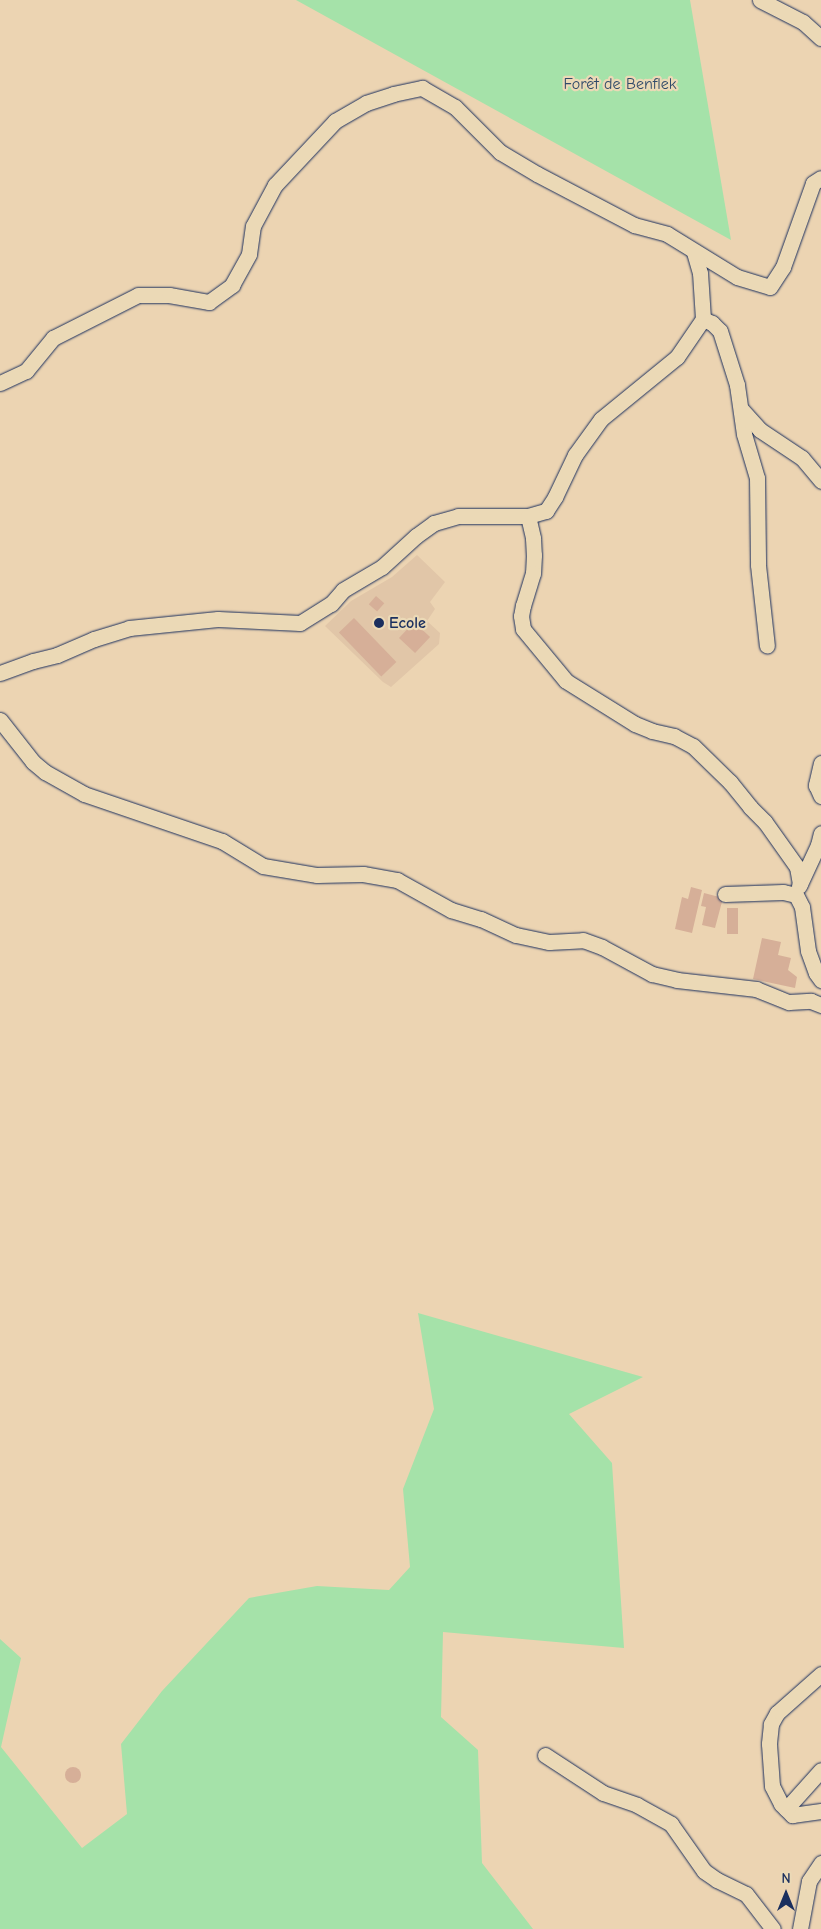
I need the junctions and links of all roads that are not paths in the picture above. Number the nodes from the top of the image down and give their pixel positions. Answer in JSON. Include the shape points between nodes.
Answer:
{"nodes":[{"id":1,"x":760,"y":0,"type":"edge"},
{"id":2,"x":821,"y":38,"type":"edge"},
{"id":3,"x":821,"y":178,"type":"edge"},
{"id":4,"x":694,"y":252,"type":"junction"},
{"id":5,"x":703,"y":319,"type":"junction"},
{"id":6,"x":0,"y":383,"type":"edge"},
{"id":7,"x":742,"y":410,"type":"junction"},
{"id":8,"x":821,"y":481,"type":"edge"},
{"id":9,"x":528,"y":516,"type":"junction"},
{"id":10,"x":767,"y":646,"type":"dead end"},
{"id":11,"x":0,"y":674,"type":"edge"},
{"id":12,"x":0,"y":720,"type":"edge"},
{"id":13,"x":821,"y":763,"type":"edge"},
{"id":14,"x":821,"y":796,"type":"edge"},
{"id":15,"x":821,"y":833,"type":"edge"},
{"id":16,"x":798,"y":890,"type":"junction"},
{"id":17,"x":725,"y":894,"type":"dead end"},
{"id":18,"x":821,"y":980,"type":"edge"},
{"id":19,"x":821,"y":1006,"type":"edge"},
{"id":20,"x":821,"y":1674,"type":"edge"},
{"id":21,"x":545,"y":1755,"type":"dead end"},
{"id":22,"x":821,"y":1770,"type":"edge"},
{"id":23,"x":786,"y":1809,"type":"junction"},
{"id":24,"x":821,"y":1811,"type":"edge"},
{"id":25,"x":821,"y":1863,"type":"edge"},
{"id":26,"x":815,"y":1884,"type":"edge"},
{"id":27,"x":773,"y":1929,"type":"edge"},
{"id":28,"x":800,"y":1929,"type":"edge"}],
"edges":[{"from":1,"to":2,"type":"street","via":[[803,22]]},
{"from":3,"to":4,"type":"street","via":[[813,183],[782,267],[770,287],[737,277]]},
{"from":4,"to":5,"type":"street","via":[[700,273]]},
{"from":4,"to":6,"type":"street","via":[[667,234],[634,226],[500,152],[454,107],[422,88],[366,103],[335,121],[275,185],[253,226],[249,254],[232,285],[210,302],[168,295],[138,295],[53,338],[26,371]]},
{"from":5,"to":7,"type":"street","via":[[720,331]]},
{"from":5,"to":9,"type":"street","via":[[676,357],[601,420],[574,455],[546,511]]},
{"from":7,"to":8,"type":"street","via":[[760,430],[802,458]]},
{"from":7,"to":10,"type":"street","via":[[744,434],[757,478],[758,565]]},
{"from":9,"to":11,"type":"street","via":[[458,516],[434,523],[382,567],[343,590],[331,604],[300,624],[218,620],[129,628]]},
{"from":9,"to":16,"type":"street","via":[[534,538],[534,556],[533,573],[522,611],[524,629],[566,680],[635,724],[674,736],[693,746],[765,822],[797,867]]},
{"from":12,"to":19,"type":"street","via":[[33,762],[84,794],[222,841],[263,866],[317,875],[363,874],[397,880],[452,910],[516,935],[549,942],[583,940],[652,974],[756,989],[789,1002],[811,1001]]},
{"from":13,"to":14,"type":"street","via":[[816,785]]},
{"from":15,"to":16,"type":"street"},
{"from":16,"to":17,"type":"street"},
{"from":16,"to":18,"type":"street","via":[[808,951]]},
{"from":20,"to":23,"type":"street","via":[[777,1713],[771,1724],[772,1786]]},
{"from":21,"to":27,"type":"street","via":[[603,1792],[645,1809],[671,1824],[704,1870],[746,1894]]},
{"from":22,"to":23,"type":"street"},
{"from":23,"to":24,"type":"street","via":[[792,1815]]},
{"from":25,"to":26,"type":"street"},
{"from":26,"to":28,"type":"street"}]}
